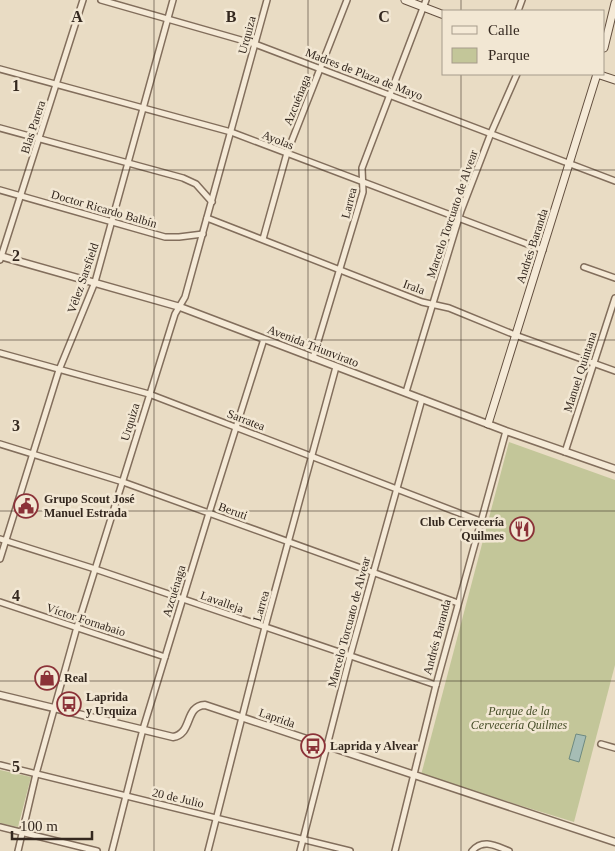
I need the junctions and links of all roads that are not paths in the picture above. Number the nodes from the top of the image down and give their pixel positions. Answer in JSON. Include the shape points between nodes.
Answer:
{"nodes":[{"id":1,"x":83,"y":0,"type":"edge"},
{"id":2,"x":101,"y":0,"type":"edge"},
{"id":3,"x":173,"y":0,"type":"edge"},
{"id":4,"x":267,"y":0,"type":"edge"},
{"id":5,"x":347,"y":0,"type":"edge"},
{"id":6,"x":405,"y":0,"type":"edge"},
{"id":7,"x":615,"y":3,"type":"edge"},
{"id":8,"x":425,"y":4,"type":"edge"},
{"id":9,"x":442,"y":14,"type":"edge"},
{"id":10,"x":168,"y":20,"type":"junction"},
{"id":11,"x":255,"y":44,"type":"junction"},
{"id":12,"x":605,"y":44,"type":"edge"},
{"id":13,"x":320,"y":68,"type":"junction"},
{"id":14,"x":0,"y":69,"type":"edge"},
{"id":15,"x":517,"y":75,"type":"edge"},
{"id":16,"x":597,"y":75,"type":"edge"},
{"id":17,"x":600,"y":75,"type":"edge"},
{"id":18,"x":615,"y":80,"type":"edge"},
{"id":19,"x":57,"y":85,"type":"junction"},
{"id":20,"x":390,"y":95,"type":"junction"},
{"id":21,"x":142,"y":108,"type":"junction"},
{"id":22,"x":0,"y":128,"type":"edge"},
{"id":23,"x":231,"y":132,"type":"junction"},
{"id":24,"x":491,"y":133,"type":"junction"},
{"id":25,"x":39,"y":139,"type":"junction"},
{"id":26,"x":287,"y":154,"type":"junction"},
{"id":27,"x":129,"y":163,"type":"junction"},
{"id":28,"x":570,"y":164,"type":"junction"},
{"id":29,"x":615,"y":181,"type":"edge"},
{"id":30,"x":363,"y":182,"type":"junction"},
{"id":31,"x":0,"y":190,"type":"edge"},
{"id":32,"x":21,"y":196,"type":"junction"},
{"id":33,"x":212,"y":202,"type":"junction"},
{"id":34,"x":208,"y":218,"type":"junction"},
{"id":35,"x":459,"y":219,"type":"junction"},
{"id":36,"x":112,"y":221,"type":"junction"},
{"id":37,"x":202,"y":234,"type":"junction"},
{"id":38,"x":263,"y":239,"type":"junction"},
{"id":39,"x":543,"y":250,"type":"junction"},
{"id":40,"x":0,"y":257,"type":"edge"},
{"id":41,"x":584,"y":267,"type":"dead end"},
{"id":42,"x":340,"y":270,"type":"junction"},
{"id":43,"x":615,"y":278,"type":"edge"},
{"id":44,"x":95,"y":282,"type":"junction"},
{"id":45,"x":615,"y":298,"type":"edge"},
{"id":46,"x":432,"y":303,"type":"junction"},
{"id":47,"x":180,"y":307,"type":"junction"},
{"id":48,"x":515,"y":335,"type":"junction"},
{"id":49,"x":264,"y":339,"type":"junction"},
{"id":50,"x":0,"y":354,"type":"edge"},
{"id":51,"x":313,"y":358,"type":"junction"},
{"id":52,"x":593,"y":363,"type":"junction"},
{"id":53,"x":336,"y":366,"type":"junction"},
{"id":54,"x":59,"y":370,"type":"junction"},
{"id":55,"x":615,"y":371,"type":"edge"},
{"id":56,"x":406,"y":392,"type":"junction"},
{"id":57,"x":149,"y":394,"type":"junction"},
{"id":58,"x":422,"y":399,"type":"junction"},
{"id":59,"x":488,"y":424,"type":"junction"},
{"id":60,"x":236,"y":427,"type":"junction"},
{"id":61,"x":506,"y":431,"type":"junction"},
{"id":62,"x":0,"y":444,"type":"edge"},
{"id":63,"x":565,"y":452,"type":"junction"},
{"id":64,"x":34,"y":454,"type":"junction"},
{"id":65,"x":312,"y":456,"type":"junction"},
{"id":66,"x":615,"y":469,"type":"edge"},
{"id":67,"x":123,"y":482,"type":"junction"},
{"id":68,"x":397,"y":488,"type":"junction"},
{"id":69,"x":209,"y":513,"type":"junction"},
{"id":70,"x":480,"y":521,"type":"junction"},
{"id":71,"x":3,"y":540,"type":"edge"},
{"id":72,"x":289,"y":542,"type":"junction"},
{"id":73,"x":0,"y":559,"type":"edge"},
{"id":74,"x":95,"y":569,"type":"junction"},
{"id":75,"x":373,"y":574,"type":"junction"},
{"id":76,"x":183,"y":599,"type":"junction"},
{"id":77,"x":0,"y":602,"type":"edge"},
{"id":78,"x":458,"y":603,"type":"junction"},
{"id":79,"x":77,"y":627,"type":"junction"},
{"id":80,"x":265,"y":627,"type":"junction"},
{"id":81,"x":350,"y":656,"type":"junction"},
{"id":82,"x":165,"y":657,"type":"junction"},
{"id":83,"x":436,"y":685,"type":"junction"},
{"id":84,"x":0,"y":695,"type":"edge"},
{"id":85,"x":54,"y":708,"type":"junction"},
{"id":86,"x":242,"y":718,"type":"junction"},
{"id":87,"x":143,"y":729,"type":"junction"},
{"id":88,"x":601,"y":744,"type":"dead end"},
{"id":89,"x":327,"y":746,"type":"junction"},
{"id":90,"x":615,"y":748,"type":"edge"},
{"id":91,"x":0,"y":765,"type":"edge"},
{"id":92,"x":36,"y":774,"type":"junction"},
{"id":93,"x":413,"y":775,"type":"junction"},
{"id":94,"x":126,"y":796,"type":"junction"},
{"id":95,"x":216,"y":817,"type":"junction"},
{"id":96,"x":0,"y":827,"type":"edge"},
{"id":97,"x":22,"y":832,"type":"junction"},
{"id":98,"x":303,"y":839,"type":"junction"},
{"id":99,"x":615,"y":842,"type":"edge"},
{"id":100,"x":489,"y":844,"type":"junction"},
{"id":101,"x":18,"y":851,"type":"edge"},
{"id":102,"x":97,"y":851,"type":"edge"},
{"id":103,"x":112,"y":851,"type":"edge"},
{"id":104,"x":208,"y":851,"type":"edge"},
{"id":105,"x":300,"y":851,"type":"edge"},
{"id":106,"x":350,"y":851,"type":"edge"},
{"id":107,"x":395,"y":851,"type":"edge"},
{"id":108,"x":472,"y":851,"type":"edge"},
{"id":109,"x":477,"y":851,"type":"edge"},
{"id":110,"x":509,"y":851,"type":"edge"}],
"edges":[{"from":1,"to":19,"type":"street","name":"Blas Parera"},
{"from":2,"to":10,"type":"street","name":"Madres de Plaza de Mayo"},
{"from":3,"to":10,"type":"street","name":"Vélez Sarsfield"},
{"from":4,"to":11,"type":"street","name":"Urquiza"},
{"from":5,"to":13,"type":"street","name":"Azcuénaga"},
{"from":6,"to":8,"type":"main road"},
{"from":7,"to":12,"type":"main road"},
{"from":8,"to":9,"type":"main road"},
{"from":8,"to":20,"type":"street","name":"Larrea"},
{"from":10,"to":11,"type":"street","name":"Madres de Plaza de Mayo"},
{"from":10,"to":21,"type":"street","name":"Vélez Sarsfield"},
{"from":11,"to":13,"type":"street","name":"Madres de Plaza de Mayo"},
{"from":11,"to":23,"type":"street","name":"Urquiza"},
{"from":13,"to":20,"type":"street","name":"Madres de Plaza de Mayo"},
{"from":13,"to":26,"type":"street","name":"Azcuénaga"},
{"from":14,"to":19,"type":"street","name":"Ayolas"},
{"from":15,"to":24,"type":"street","name":"Marcelo Torcuato de Alvear"},
{"from":16,"to":28,"type":"main road","name":"Andrés Baranda"},
{"from":17,"to":18,"type":"main road"},
{"from":19,"to":21,"type":"street","name":"Ayolas"},
{"from":19,"to":25,"type":"street","name":"Blas Parera"},
{"from":20,"to":24,"type":"street","name":"Madres de Plaza de Mayo"},
{"from":20,"to":30,"type":"street","name":"Larrea","via":[[362,168]]},
{"from":21,"to":23,"type":"street","name":"Ayolas"},
{"from":21,"to":27,"type":"street","name":"Vélez Sarsfield"},
{"from":22,"to":25,"type":"street"},
{"from":23,"to":26,"type":"street","name":"Ayolas"},
{"from":23,"to":33,"type":"street","name":"Urquiza"},
{"from":24,"to":28,"type":"street","name":"Madres de Plaza de Mayo"},
{"from":24,"to":35,"type":"street","name":"Marcelo Torcuato de Alvear"},
{"from":25,"to":27,"type":"street"},
{"from":25,"to":32,"type":"street","name":"Blas Parera"},
{"from":26,"to":30,"type":"street","name":"Ayolas"},
{"from":26,"to":38,"type":"street","name":"Azcuénaga"},
{"from":27,"to":33,"type":"street","via":[[190,180]]},
{"from":27,"to":36,"type":"street","name":"Vélez Sarsfield"},
{"from":28,"to":29,"type":"street","name":"Madres de Plaza de Mayo"},
{"from":28,"to":39,"type":"main road","name":"Andrés Baranda"},
{"from":30,"to":35,"type":"street","name":"Ayolas"},
{"from":30,"to":42,"type":"street","name":"Larrea","via":[[364,192]]},
{"from":31,"to":32,"type":"street","name":"Doctor Ricardo Balbín"},
{"from":32,"to":36,"type":"street","name":"Doctor Ricardo Balbín"},
{"from":32,"to":40,"type":"street","name":"Blas Parera"},
{"from":33,"to":34,"type":"street","name":"Urquiza"},
{"from":34,"to":37,"type":"street","name":"Urquiza"},
{"from":34,"to":38,"type":"street","name":"Irala"},
{"from":35,"to":39,"type":"street","name":"Ayolas"},
{"from":35,"to":46,"type":"street","name":"Marcelo Torcuato de Alvear"},
{"from":36,"to":37,"type":"street","name":"Doctor Ricardo Balbín","via":[[172,238]]},
{"from":36,"to":44,"type":"street","name":"Vélez Sarsfield"},
{"from":37,"to":47,"type":"street","name":"Urquiza"},
{"from":38,"to":42,"type":"street","name":"Irala"},
{"from":39,"to":48,"type":"main road","name":"Andrés Baranda"},
{"from":40,"to":44,"type":"street","name":"Avenida Triunvirato"},
{"from":41,"to":43,"type":"street"},
{"from":42,"to":46,"type":"street","name":"Irala"},
{"from":42,"to":51,"type":"street","name":"Larrea"},
{"from":44,"to":47,"type":"street","name":"Avenida Triunvirato"},
{"from":44,"to":54,"type":"street","name":"Vélez Sarsfield"},
{"from":45,"to":52,"type":"street","name":"Manuel Quintana"},
{"from":46,"to":48,"type":"street","name":"Irala"},
{"from":46,"to":56,"type":"street","name":"Marcelo Torcuato de Alvear"},
{"from":47,"to":49,"type":"street","name":"Avenida Triunvirato"},
{"from":47,"to":57,"type":"street","name":"Urquiza"},
{"from":48,"to":52,"type":"street","name":"Irala"},
{"from":48,"to":59,"type":"main road","name":"Andrés Baranda"},
{"from":49,"to":51,"type":"street","name":"Avenida Triunvirato"},
{"from":49,"to":60,"type":"street","name":"Azcuénaga"},
{"from":50,"to":54,"type":"street","name":"Sarratea"},
{"from":51,"to":53,"type":"street","name":"Avenida Triunvirato"},
{"from":52,"to":55,"type":"street","name":"Irala"},
{"from":52,"to":63,"type":"street","name":"Manuel Quintana"},
{"from":53,"to":56,"type":"street","name":"Avenida Triunvirato"},
{"from":53,"to":65,"type":"street","name":"Larrea"},
{"from":54,"to":57,"type":"street","name":"Sarratea"},
{"from":54,"to":64,"type":"street","name":"Vélez Sarsfield"},
{"from":56,"to":58,"type":"street","name":"Avenida Triunvirato"},
{"from":57,"to":60,"type":"street","name":"Sarratea"},
{"from":57,"to":67,"type":"street","name":"Urquiza"},
{"from":58,"to":59,"type":"street","name":"Avenida Triunvirato"},
{"from":58,"to":68,"type":"street","name":"Marcelo Torcuato de Alvear"},
{"from":59,"to":61,"type":"street","name":"Avenida Triunvirato"},
{"from":60,"to":65,"type":"street","name":"Sarratea"},
{"from":60,"to":69,"type":"street","name":"Azcuénaga"},
{"from":61,"to":63,"type":"street","name":"Avenida Triunvirato"},
{"from":61,"to":70,"type":"street","name":"Andrés Baranda"},
{"from":62,"to":64,"type":"street","name":"Beruti"},
{"from":63,"to":66,"type":"street","name":"Avenida Triunvirato"},
{"from":64,"to":67,"type":"street","name":"Beruti"},
{"from":64,"to":71,"type":"street","name":"Vélez Sarsfield"},
{"from":65,"to":68,"type":"street","name":"Sarratea"},
{"from":65,"to":72,"type":"street","name":"Larrea"},
{"from":67,"to":69,"type":"street","name":"Beruti"},
{"from":67,"to":74,"type":"street","name":"Urquiza"},
{"from":68,"to":70,"type":"street","name":"Sarratea"},
{"from":68,"to":75,"type":"street","name":"Marcelo Torcuato de Alvear"},
{"from":69,"to":72,"type":"street","name":"Beruti"},
{"from":69,"to":76,"type":"street","name":"Azcuénaga"},
{"from":70,"to":78,"type":"street","name":"Andrés Baranda"},
{"from":71,"to":73,"type":"street","name":"Vélez Sarsfield"},
{"from":71,"to":74,"type":"street","name":"Lavalleja"},
{"from":72,"to":75,"type":"street","name":"Beruti"},
{"from":72,"to":80,"type":"street","name":"Larrea"},
{"from":74,"to":76,"type":"street","name":"Lavalleja"},
{"from":74,"to":79,"type":"street","name":"Urquiza"},
{"from":75,"to":78,"type":"street","name":"Beruti"},
{"from":75,"to":81,"type":"street","name":"Marcelo Torcuato de Alvear"},
{"from":76,"to":80,"type":"street","name":"Lavalleja"},
{"from":76,"to":82,"type":"street","name":"Azcuénaga"},
{"from":77,"to":79,"type":"street","name":"Víctor Fornabaio"},
{"from":78,"to":83,"type":"street","name":"Andrés Baranda"},
{"from":79,"to":82,"type":"street","name":"Víctor Fornabaio"},
{"from":79,"to":85,"type":"street","name":"Urquiza"},
{"from":80,"to":81,"type":"street","name":"Lavalleja"},
{"from":80,"to":86,"type":"street","name":"Larrea"},
{"from":81,"to":83,"type":"street","name":"Lavalleja"},
{"from":81,"to":89,"type":"street","name":"Marcelo Torcuato de Alvear"},
{"from":82,"to":87,"type":"street","name":"Azcuénaga"},
{"from":83,"to":93,"type":"street","name":"Andrés Baranda"},
{"from":84,"to":85,"type":"street","name":"Laprida"},
{"from":85,"to":87,"type":"street","name":"Laprida"},
{"from":85,"to":92,"type":"street","name":"Urquiza"},
{"from":86,"to":87,"type":"street","name":"Laprida","via":[[205,705],[192,712],[184,732],[177,737]]},
{"from":86,"to":89,"type":"street","name":"Laprida"},
{"from":86,"to":95,"type":"street","name":"Larrea"},
{"from":87,"to":94,"type":"street","name":"Azcuénaga"},
{"from":88,"to":90,"type":"street"},
{"from":89,"to":93,"type":"street","name":"Laprida"},
{"from":89,"to":98,"type":"street","name":"Marcelo Torcuato de Alvear"},
{"from":91,"to":92,"type":"street","name":"20 de Julio"},
{"from":92,"to":94,"type":"street","name":"20 de Julio"},
{"from":92,"to":97,"type":"street","name":"Urquiza"},
{"from":93,"to":99,"type":"street","name":"Laprida"},
{"from":93,"to":107,"type":"street","name":"Andrés Baranda"},
{"from":94,"to":95,"type":"street","name":"20 de Julio"},
{"from":94,"to":103,"type":"street","name":"Azcuénaga"},
{"from":95,"to":98,"type":"street","name":"20 de Julio"},
{"from":95,"to":104,"type":"street","name":"Larrea"},
{"from":96,"to":97,"type":"street"},
{"from":97,"to":101,"type":"street","name":"Urquiza"},
{"from":97,"to":102,"type":"street"},
{"from":98,"to":105,"type":"street","name":"Marcelo Torcuato de Alvear"},
{"from":98,"to":106,"type":"street","name":"20 de Julio"},
{"from":100,"to":108,"type":"street","via":[[480,844]]},
{"from":100,"to":109,"type":"street"},
{"from":100,"to":110,"type":"street"}]}
